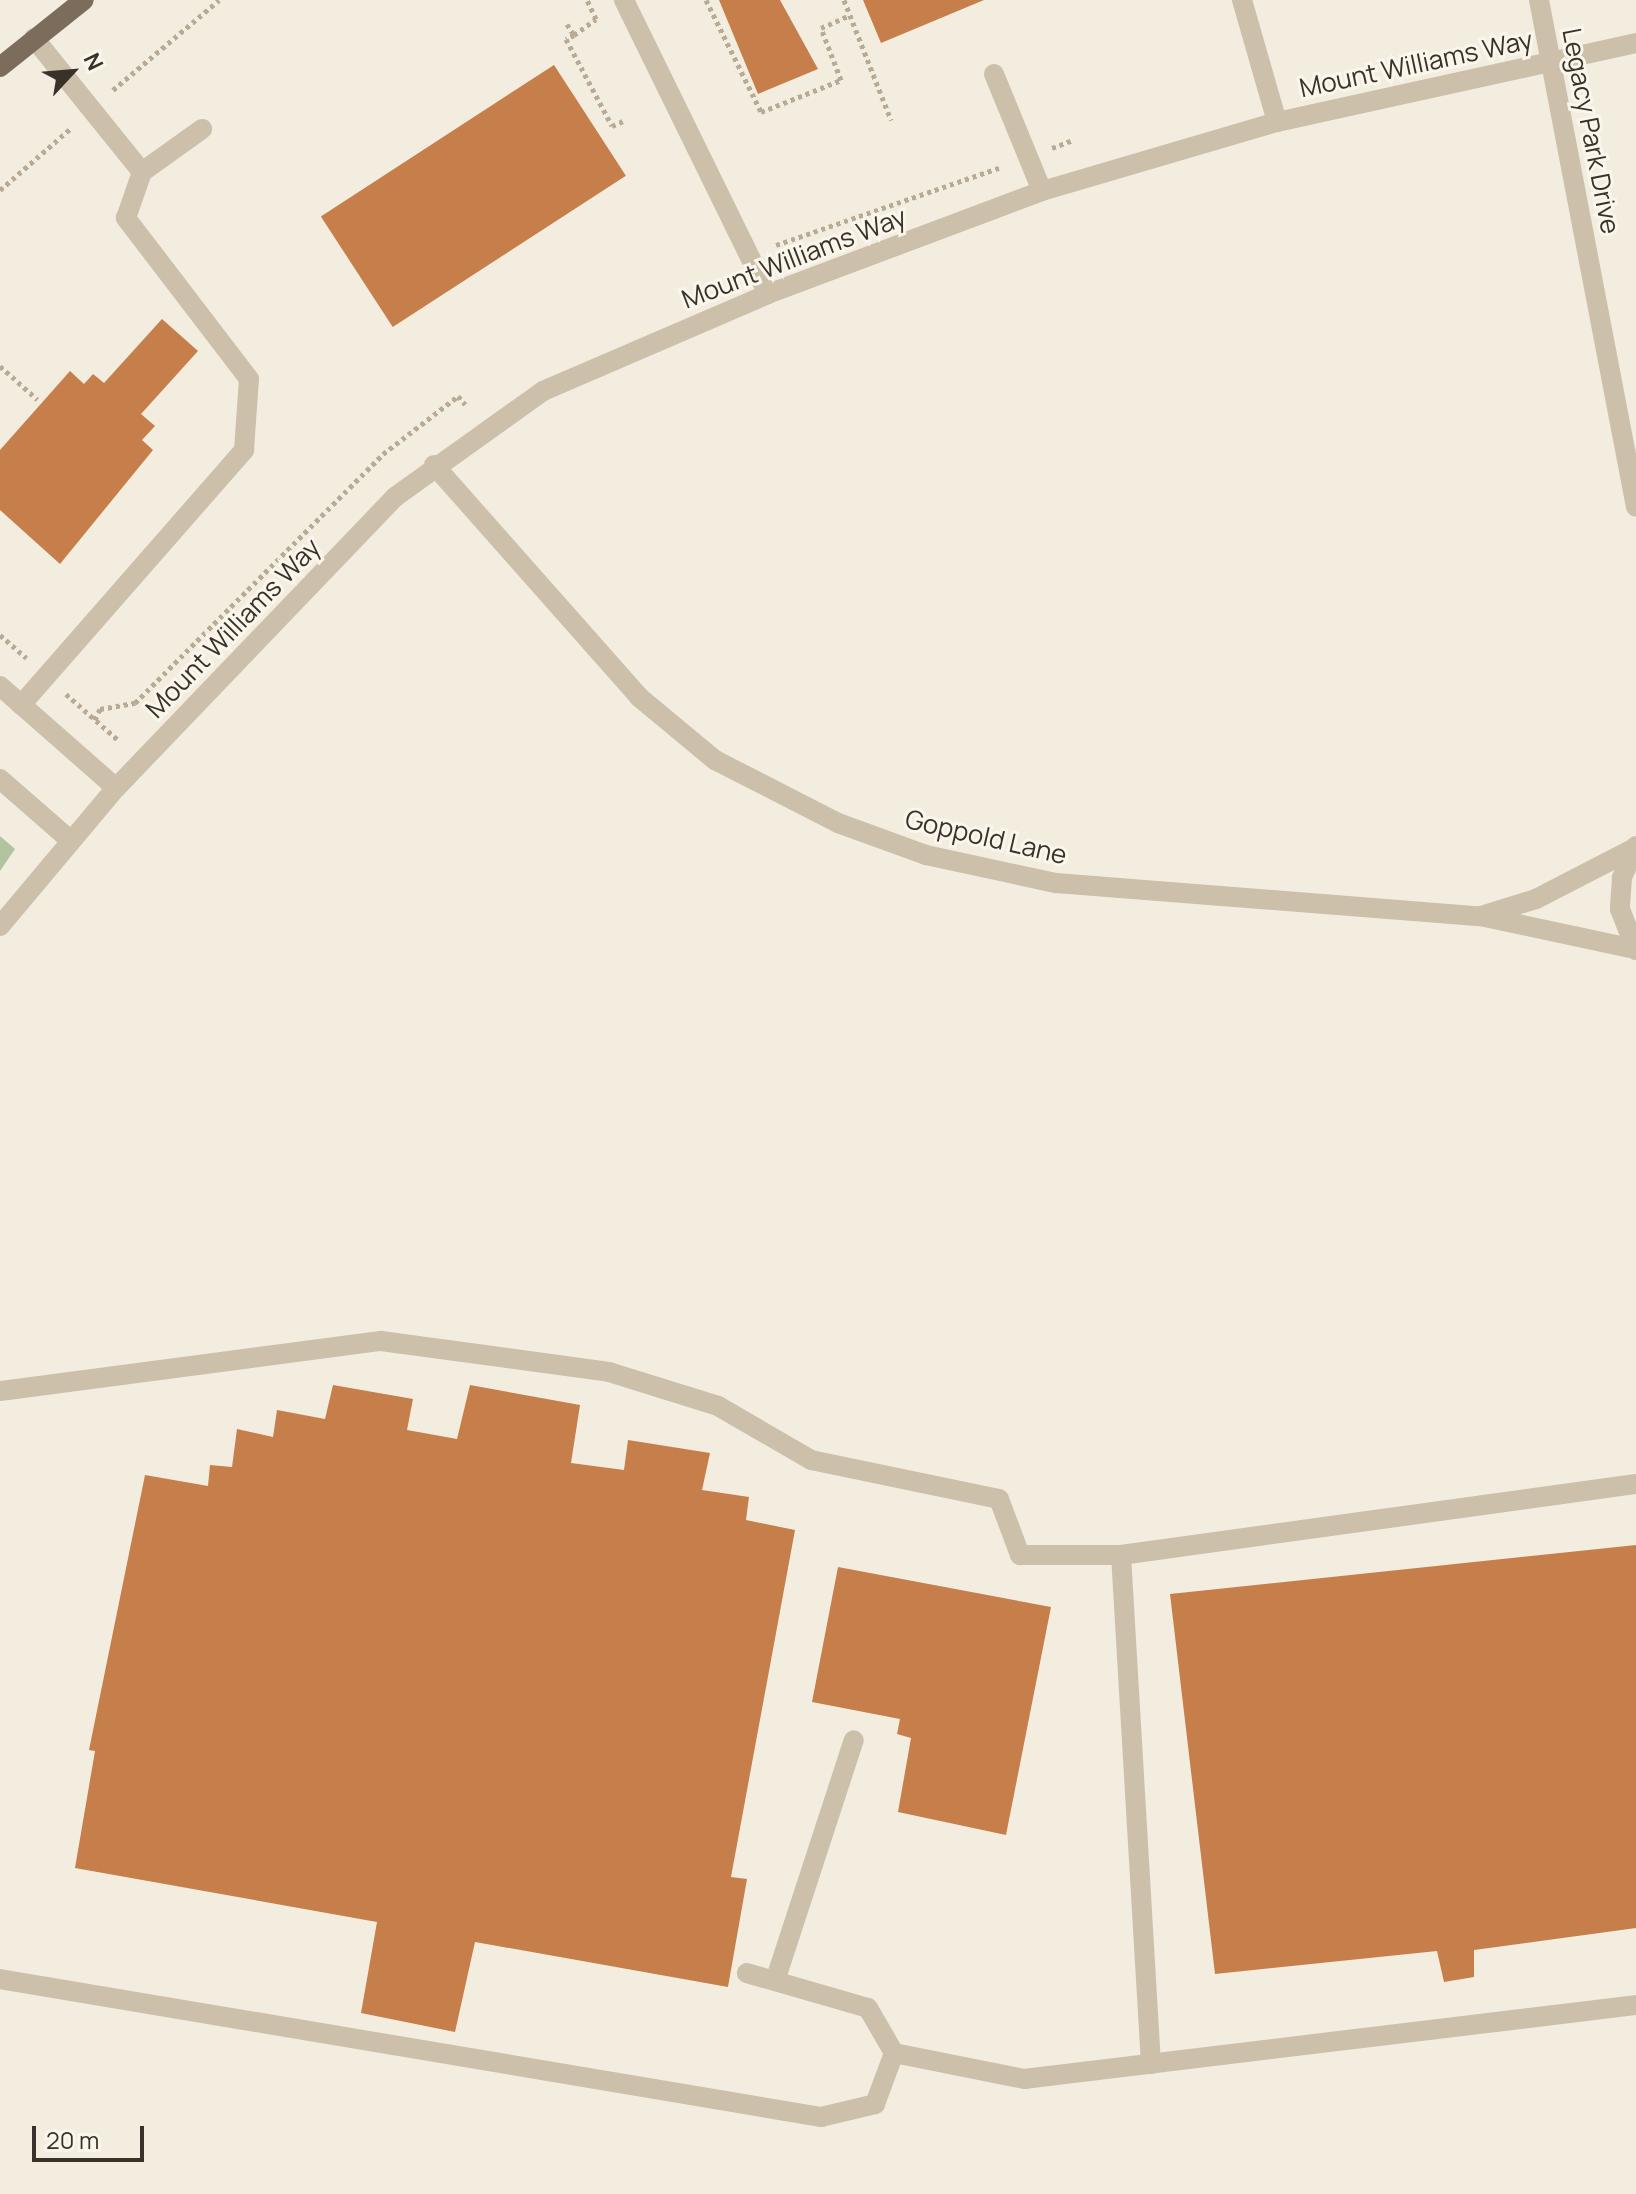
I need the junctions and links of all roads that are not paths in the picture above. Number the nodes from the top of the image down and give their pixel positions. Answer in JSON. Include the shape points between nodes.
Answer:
{"nodes":[{"id":1,"x":84,"y":0,"type":"edge"},
{"id":2,"x":624,"y":0,"type":"edge"},
{"id":3,"x":1539,"y":0,"type":"edge"},
{"id":4,"x":1248,"y":1,"type":"edge"},
{"id":5,"x":34,"y":38,"type":"junction"},
{"id":6,"x":1636,"y":43,"type":"edge"},
{"id":7,"x":1552,"y":61,"type":"junction"},
{"id":8,"x":0,"y":67,"type":"edge"},
{"id":9,"x":994,"y":74,"type":"dead end"},
{"id":10,"x":1277,"y":122,"type":"junction"},
{"id":11,"x":202,"y":129,"type":"dead end"},
{"id":12,"x":142,"y":172,"type":"junction"},
{"id":13,"x":1042,"y":191,"type":"junction"},
{"id":14,"x":768,"y":294,"type":"junction"},
{"id":15,"x":434,"y":465,"type":"junction"},
{"id":16,"x":1636,"y":507,"type":"edge"},
{"id":17,"x":0,"y":686,"type":"edge"},
{"id":18,"x":21,"y":705,"type":"junction"},
{"id":19,"x":0,"y":779,"type":"edge"},
{"id":20,"x":116,"y":788,"type":"junction"},
{"id":21,"x":70,"y":840,"type":"junction"},
{"id":22,"x":1634,"y":848,"type":"edge"},
{"id":23,"x":1480,"y":916,"type":"junction"},
{"id":24,"x":0,"y":926,"type":"edge"},
{"id":25,"x":1636,"y":949,"type":"edge"},
{"id":26,"x":0,"y":1391,"type":"edge"},
{"id":27,"x":1636,"y":1484,"type":"edge"},
{"id":28,"x":1121,"y":1555,"type":"junction"},
{"id":29,"x":854,"y":1740,"type":"dead end"},
{"id":30,"x":747,"y":1973,"type":"dead end"},
{"id":31,"x":776,"y":1978,"type":"junction"},
{"id":32,"x":0,"y":1979,"type":"edge"},
{"id":33,"x":1636,"y":2005,"type":"edge"},
{"id":34,"x":894,"y":2053,"type":"junction"},
{"id":35,"x":1151,"y":2064,"type":"junction"}],
"edges":[{"from":1,"to":5,"type":"main road"},
{"from":2,"to":14,"type":"street"},
{"from":3,"to":7,"type":"street","name":"Legacy Park Drive"},
{"from":4,"to":10,"type":"street"},
{"from":5,"to":8,"type":"main road"},
{"from":5,"to":12,"type":"street"},
{"from":6,"to":7,"type":"street","name":"Mount Williams Way"},
{"from":7,"to":10,"type":"street","name":"Mount Williams Way"},
{"from":7,"to":16,"type":"street","name":"Legacy Park Drive"},
{"from":9,"to":13,"type":"street"},
{"from":10,"to":13,"type":"street","name":"Mount Williams Way"},
{"from":11,"to":12,"type":"street"},
{"from":12,"to":18,"type":"street","via":[[126,218],[249,379],[244,450]]},
{"from":13,"to":14,"type":"street","name":"Mount Williams Way"},
{"from":14,"to":15,"type":"street","name":"Mount Williams Way","via":[[543,391]]},
{"from":15,"to":20,"type":"street","name":"Mount Williams Way"},
{"from":15,"to":23,"type":"street","name":"Goppold Lane","via":[[639,697],[715,760],[838,823],[926,855],[1056,883]]},
{"from":17,"to":18,"type":"street"},
{"from":18,"to":20,"type":"street"},
{"from":19,"to":21,"type":"street"},
{"from":20,"to":21,"type":"street","name":"Mount Williams Way"},
{"from":21,"to":24,"type":"street"},
{"from":22,"to":23,"type":"street","name":"Goppold Lane","via":[[1536,899]]},
{"from":22,"to":25,"type":"street","via":[[1620,909]]},
{"from":23,"to":25,"type":"street","name":"Goppold Lane"},
{"from":26,"to":28,"type":"street","via":[[381,1341],[609,1372],[718,1406],[811,1460],[999,1499],[1020,1555]]},
{"from":27,"to":28,"type":"street"},
{"from":28,"to":35,"type":"street"},
{"from":29,"to":31,"type":"street"},
{"from":30,"to":31,"type":"street"},
{"from":31,"to":34,"type":"street","via":[[868,2008]]},
{"from":32,"to":34,"type":"street","via":[[821,2117],[875,2104]]},
{"from":33,"to":35,"type":"street"},
{"from":34,"to":35,"type":"street","via":[[1024,2079]]}]}
